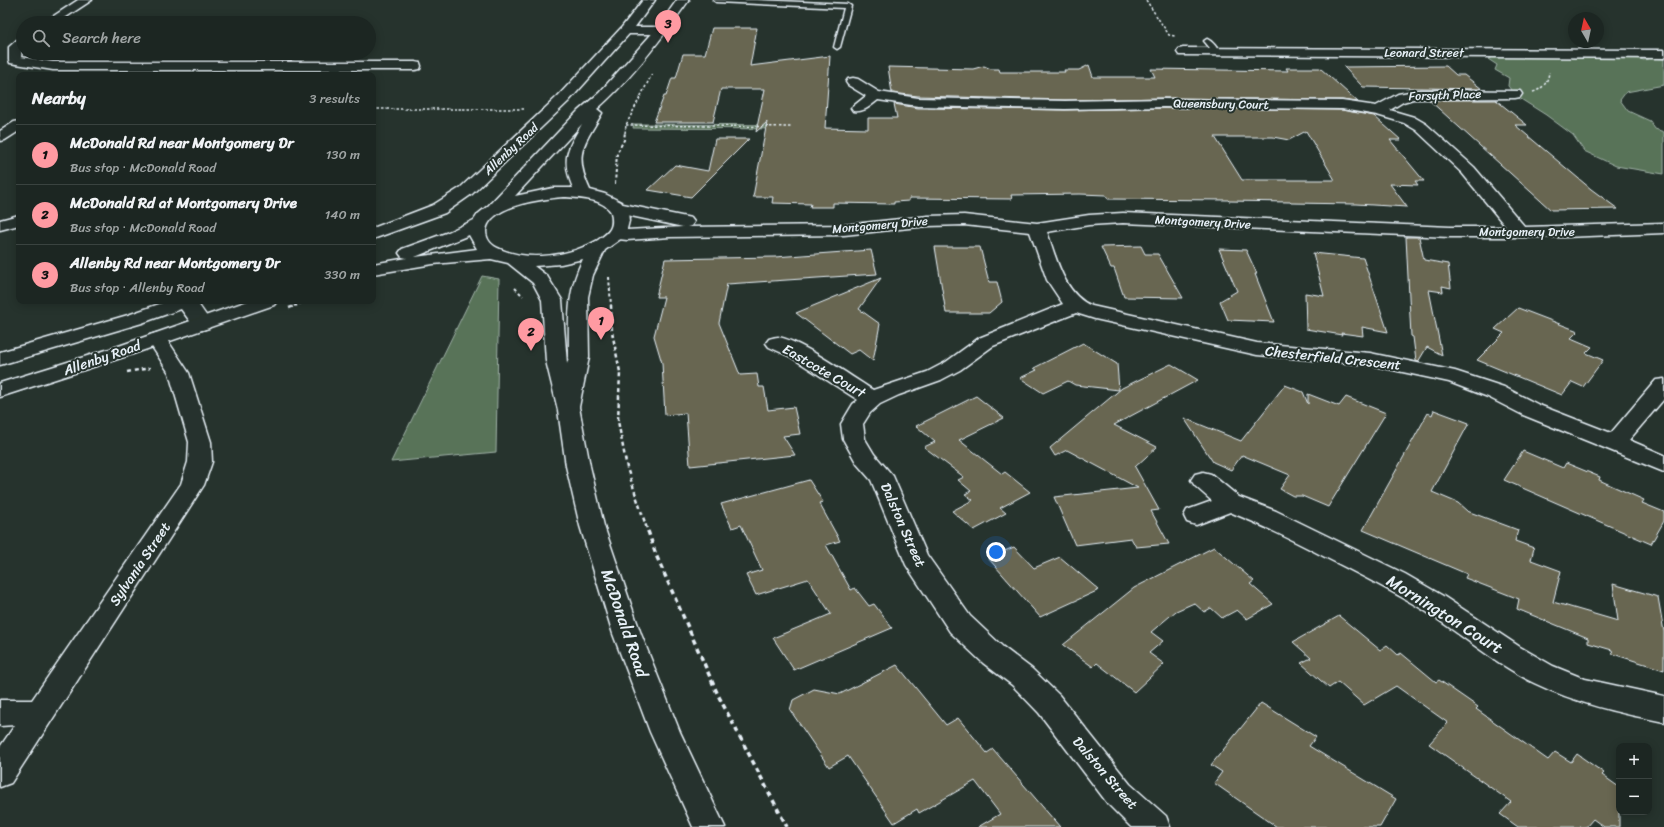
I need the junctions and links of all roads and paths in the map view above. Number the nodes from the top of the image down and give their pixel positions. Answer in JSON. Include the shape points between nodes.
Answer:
{"nodes":[{"id":1,"x":86,"y":0,"type":"edge"},
{"id":2,"x":649,"y":0,"type":"edge"},
{"id":3,"x":683,"y":0,"type":"edge"},
{"id":4,"x":716,"y":0,"type":"edge"},
{"id":5,"x":1146,"y":0,"type":"edge"},
{"id":6,"x":849,"y":3,"type":"edge"},
{"id":7,"x":60,"y":16,"type":"edge"},
{"id":8,"x":626,"y":30,"type":"junction"},
{"id":9,"x":661,"y":31,"type":"junction"},
{"id":10,"x":1207,"y":41,"type":"joint"},
{"id":11,"x":16,"y":46,"type":"edge"},
{"id":12,"x":836,"y":47,"type":"dead end"},
{"id":13,"x":1183,"y":52,"type":"dead end"},
{"id":14,"x":1216,"y":52,"type":"junction"},
{"id":15,"x":1579,"y":54,"type":"junction"},
{"id":16,"x":1664,"y":54,"type":"edge"},
{"id":17,"x":106,"y":66,"type":"junction"},
{"id":18,"x":415,"y":66,"type":"dead end"},
{"id":19,"x":352,"y":71,"type":"edge"},
{"id":20,"x":97,"y":72,"type":"edge"},
{"id":21,"x":652,"y":74,"type":"dead end"},
{"id":22,"x":853,"y":82,"type":"dead end"},
{"id":23,"x":1515,"y":94,"type":"joint"},
{"id":24,"x":604,"y":96,"type":"junction"},
{"id":25,"x":875,"y":96,"type":"junction"},
{"id":26,"x":858,"y":108,"type":"dead end"},
{"id":27,"x":376,"y":109,"type":"edge"},
{"id":28,"x":530,"y":109,"type":"dead end"},
{"id":29,"x":1379,"y":111,"type":"junction"},
{"id":30,"x":626,"y":126,"type":"junction"},
{"id":31,"x":16,"y":127,"type":"edge"},
{"id":32,"x":792,"y":127,"type":"dead end"},
{"id":33,"x":0,"y":137,"type":"edge"},
{"id":34,"x":616,"y":190,"type":"dead end"},
{"id":35,"x":583,"y":193,"type":"junction"},
{"id":36,"x":618,"y":208,"type":"junction"},
{"id":37,"x":484,"y":219,"type":"junction"},
{"id":38,"x":16,"y":221,"type":"edge"},
{"id":39,"x":0,"y":225,"type":"edge"},
{"id":40,"x":1037,"y":228,"type":"junction"},
{"id":41,"x":1664,"y":228,"type":"edge"},
{"id":42,"x":1519,"y":231,"type":"junction"},
{"id":43,"x":743,"y":232,"type":"junction"},
{"id":44,"x":376,"y":233,"type":"edge"},
{"id":45,"x":616,"y":234,"type":"junction"},
{"id":46,"x":598,"y":247,"type":"junction"},
{"id":47,"x":493,"y":253,"type":"junction"},
{"id":48,"x":515,"y":260,"type":"junction"},
{"id":49,"x":376,"y":264,"type":"edge"},
{"id":50,"x":376,"y":268,"type":"edge"},
{"id":51,"x":608,"y":274,"type":"dead end"},
{"id":52,"x":177,"y":304,"type":"edge"},
{"id":53,"x":187,"y":304,"type":"edge"},
{"id":54,"x":259,"y":304,"type":"edge"},
{"id":55,"x":1076,"y":306,"type":"junction"},
{"id":56,"x":202,"y":324,"type":"junction"},
{"id":57,"x":156,"y":339,"type":"junction"},
{"id":58,"x":776,"y":344,"type":"dead end"},
{"id":59,"x":0,"y":359,"type":"edge"},
{"id":60,"x":1664,"y":385,"type":"edge"},
{"id":61,"x":0,"y":390,"type":"edge"},
{"id":62,"x":872,"y":399,"type":"junction"},
{"id":63,"x":569,"y":410,"type":"junction"},
{"id":64,"x":1615,"y":443,"type":"junction"},
{"id":65,"x":1664,"y":464,"type":"edge"},
{"id":66,"x":1203,"y":480,"type":"dead end"},
{"id":67,"x":1230,"y":503,"type":"junction"},
{"id":68,"x":1196,"y":516,"type":"dead end"},
{"id":69,"x":1664,"y":709,"type":"edge"},
{"id":70,"x":40,"y":712,"type":"junction"},
{"id":71,"x":0,"y":713,"type":"edge"},
{"id":72,"x":0,"y":773,"type":"edge"},
{"id":73,"x":709,"y":827,"type":"edge"},
{"id":74,"x":787,"y":827,"type":"edge"},
{"id":75,"x":1154,"y":827,"type":"edge"}],
"edges":[{"from":1,"to":7,"type":"street"},
{"from":2,"to":8,"type":"street","name":"Allenby Road"},
{"from":3,"to":9,"type":"street","name":"Allenby Road"},
{"from":4,"to":6,"type":"lane"},
{"from":5,"to":10,"type":"path","via":[[1169,35]]},
{"from":6,"to":12,"type":"lane"},
{"from":8,"to":9,"type":"street"},
{"from":8,"to":44,"type":"street","name":"Allenby Road","via":[[564,99],[466,191],[439,209]]},
{"from":9,"to":24,"type":"street","name":"Allenby Road"},
{"from":10,"to":14,"type":"lane"},
{"from":11,"to":17,"type":"street","via":[[15,60],[52,66]]},
{"from":13,"to":14,"type":"street","name":"Leonard Street"},
{"from":14,"to":15,"type":"street","name":"Leonard Street"},
{"from":15,"to":16,"type":"street","name":"Leonard Street"},
{"from":15,"to":23,"type":"path","via":[[1578,60],[1572,65],[1548,72],[1548,79],[1540,90]]},
{"from":17,"to":19,"type":"street"},
{"from":17,"to":20,"type":"street"},
{"from":18,"to":19,"type":"street"},
{"from":21,"to":30,"type":"path"},
{"from":22,"to":25,"type":"street","name":"Queensbury Court"},
{"from":23,"to":29,"type":"street","name":"Forsyth Place","via":[[1420,94],[1396,98]]},
{"from":24,"to":35,"type":"street","name":"Allenby Road","via":[[574,150],[572,165]]},
{"from":24,"to":37,"type":"street","name":"Allenby Road","via":[[583,114]]},
{"from":25,"to":26,"type":"street"},
{"from":25,"to":29,"type":"street","name":"Queensbury Court","via":[[918,102],[1065,105],[1164,102],[1342,105]]},
{"from":27,"to":28,"type":"path"},
{"from":29,"to":42,"type":"street","name":"Queensbury Court","via":[[1409,120],[1421,127],[1468,170]]},
{"from":30,"to":32,"type":"path"},
{"from":30,"to":34,"type":"path","via":[[624,140],[617,153]]},
{"from":31,"to":33,"type":"street"},
{"from":35,"to":36,"type":"street","name":"Montgomery Drive","via":[[598,196]]},
{"from":35,"to":37,"type":"street","name":"Montgomery Drive","via":[[562,192],[527,197],[502,206]]},
{"from":36,"to":43,"type":"street","name":"Montgomery Drive","via":[[659,218]]},
{"from":36,"to":45,"type":"street","via":[[622,216]]},
{"from":37,"to":47,"type":"street","via":[[477,234],[481,244]]},
{"from":37,"to":49,"type":"street","name":"Allenby Road","via":[[452,237]]},
{"from":38,"to":39,"type":"street"},
{"from":40,"to":42,"type":"street","name":"Montgomery Drive","via":[[1123,218],[1450,232]]},
{"from":40,"to":43,"type":"street","name":"Montgomery Drive","via":[[964,220],[844,230]]},
{"from":40,"to":55,"type":"street","name":"Chesterfield Crescent","via":[[1060,287]]},
{"from":41,"to":42,"type":"street","name":"Montgomery Drive"},
{"from":43,"to":45,"type":"street","name":"Montgomery Drive"},
{"from":45,"to":46,"type":"street"},
{"from":46,"to":48,"type":"street","via":[[558,259]]},
{"from":46,"to":63,"type":"street","name":"McDonald Road","via":[[584,275],[579,297],[579,357]]},
{"from":47,"to":48,"type":"street"},
{"from":47,"to":50,"type":"street"},
{"from":48,"to":63,"type":"street","name":"McDonald Road","via":[[540,280],[552,300],[556,361]]},
{"from":51,"to":74,"type":"path","via":[[612,332],[620,372],[618,421],[630,476],[656,555],[715,688]]},
{"from":52,"to":59,"type":"street","name":"Allenby Road"},
{"from":53,"to":56,"type":"street","name":"Allenby Road"},
{"from":54,"to":56,"type":"street","name":"Allenby Road"},
{"from":55,"to":62,"type":"street","name":"Dalston Street","via":[[986,342],[953,366],[934,376]]},
{"from":55,"to":64,"type":"street","name":"Chesterfield Crescent","via":[[1095,313],[1238,346],[1370,359],[1455,377]]},
{"from":56,"to":57,"type":"street","name":"Allenby Road"},
{"from":57,"to":61,"type":"street","name":"Allenby Road"},
{"from":57,"to":70,"type":"street","name":"Sylvania Street","via":[[179,373],[200,442],[200,462],[192,485]]},
{"from":58,"to":62,"type":"street","name":"Eastcote Court","via":[[798,353]]},
{"from":60,"to":64,"type":"street"},
{"from":62,"to":75,"type":"street","name":"Dalston Street","via":[[861,409],[852,424],[854,439],[864,458],[881,476],[915,558],[936,590],[960,624],[1022,677],[1048,704],[1118,794]]},
{"from":63,"to":73,"type":"street","name":"McDonald Road","via":[[578,466],[592,526],[627,634],[665,732]]},
{"from":64,"to":65,"type":"street","name":"Chesterfield Crescent"},
{"from":66,"to":67,"type":"street","name":"Mornington Court"},
{"from":67,"to":68,"type":"street"},
{"from":67,"to":69,"type":"street","name":"Mornington Court","via":[[1267,517],[1396,582],[1433,603],[1510,656],[1543,674],[1580,690],[1623,702]]},
{"from":70,"to":71,"type":"street"},
{"from":70,"to":72,"type":"street","name":"Sylvania Street"}]}
